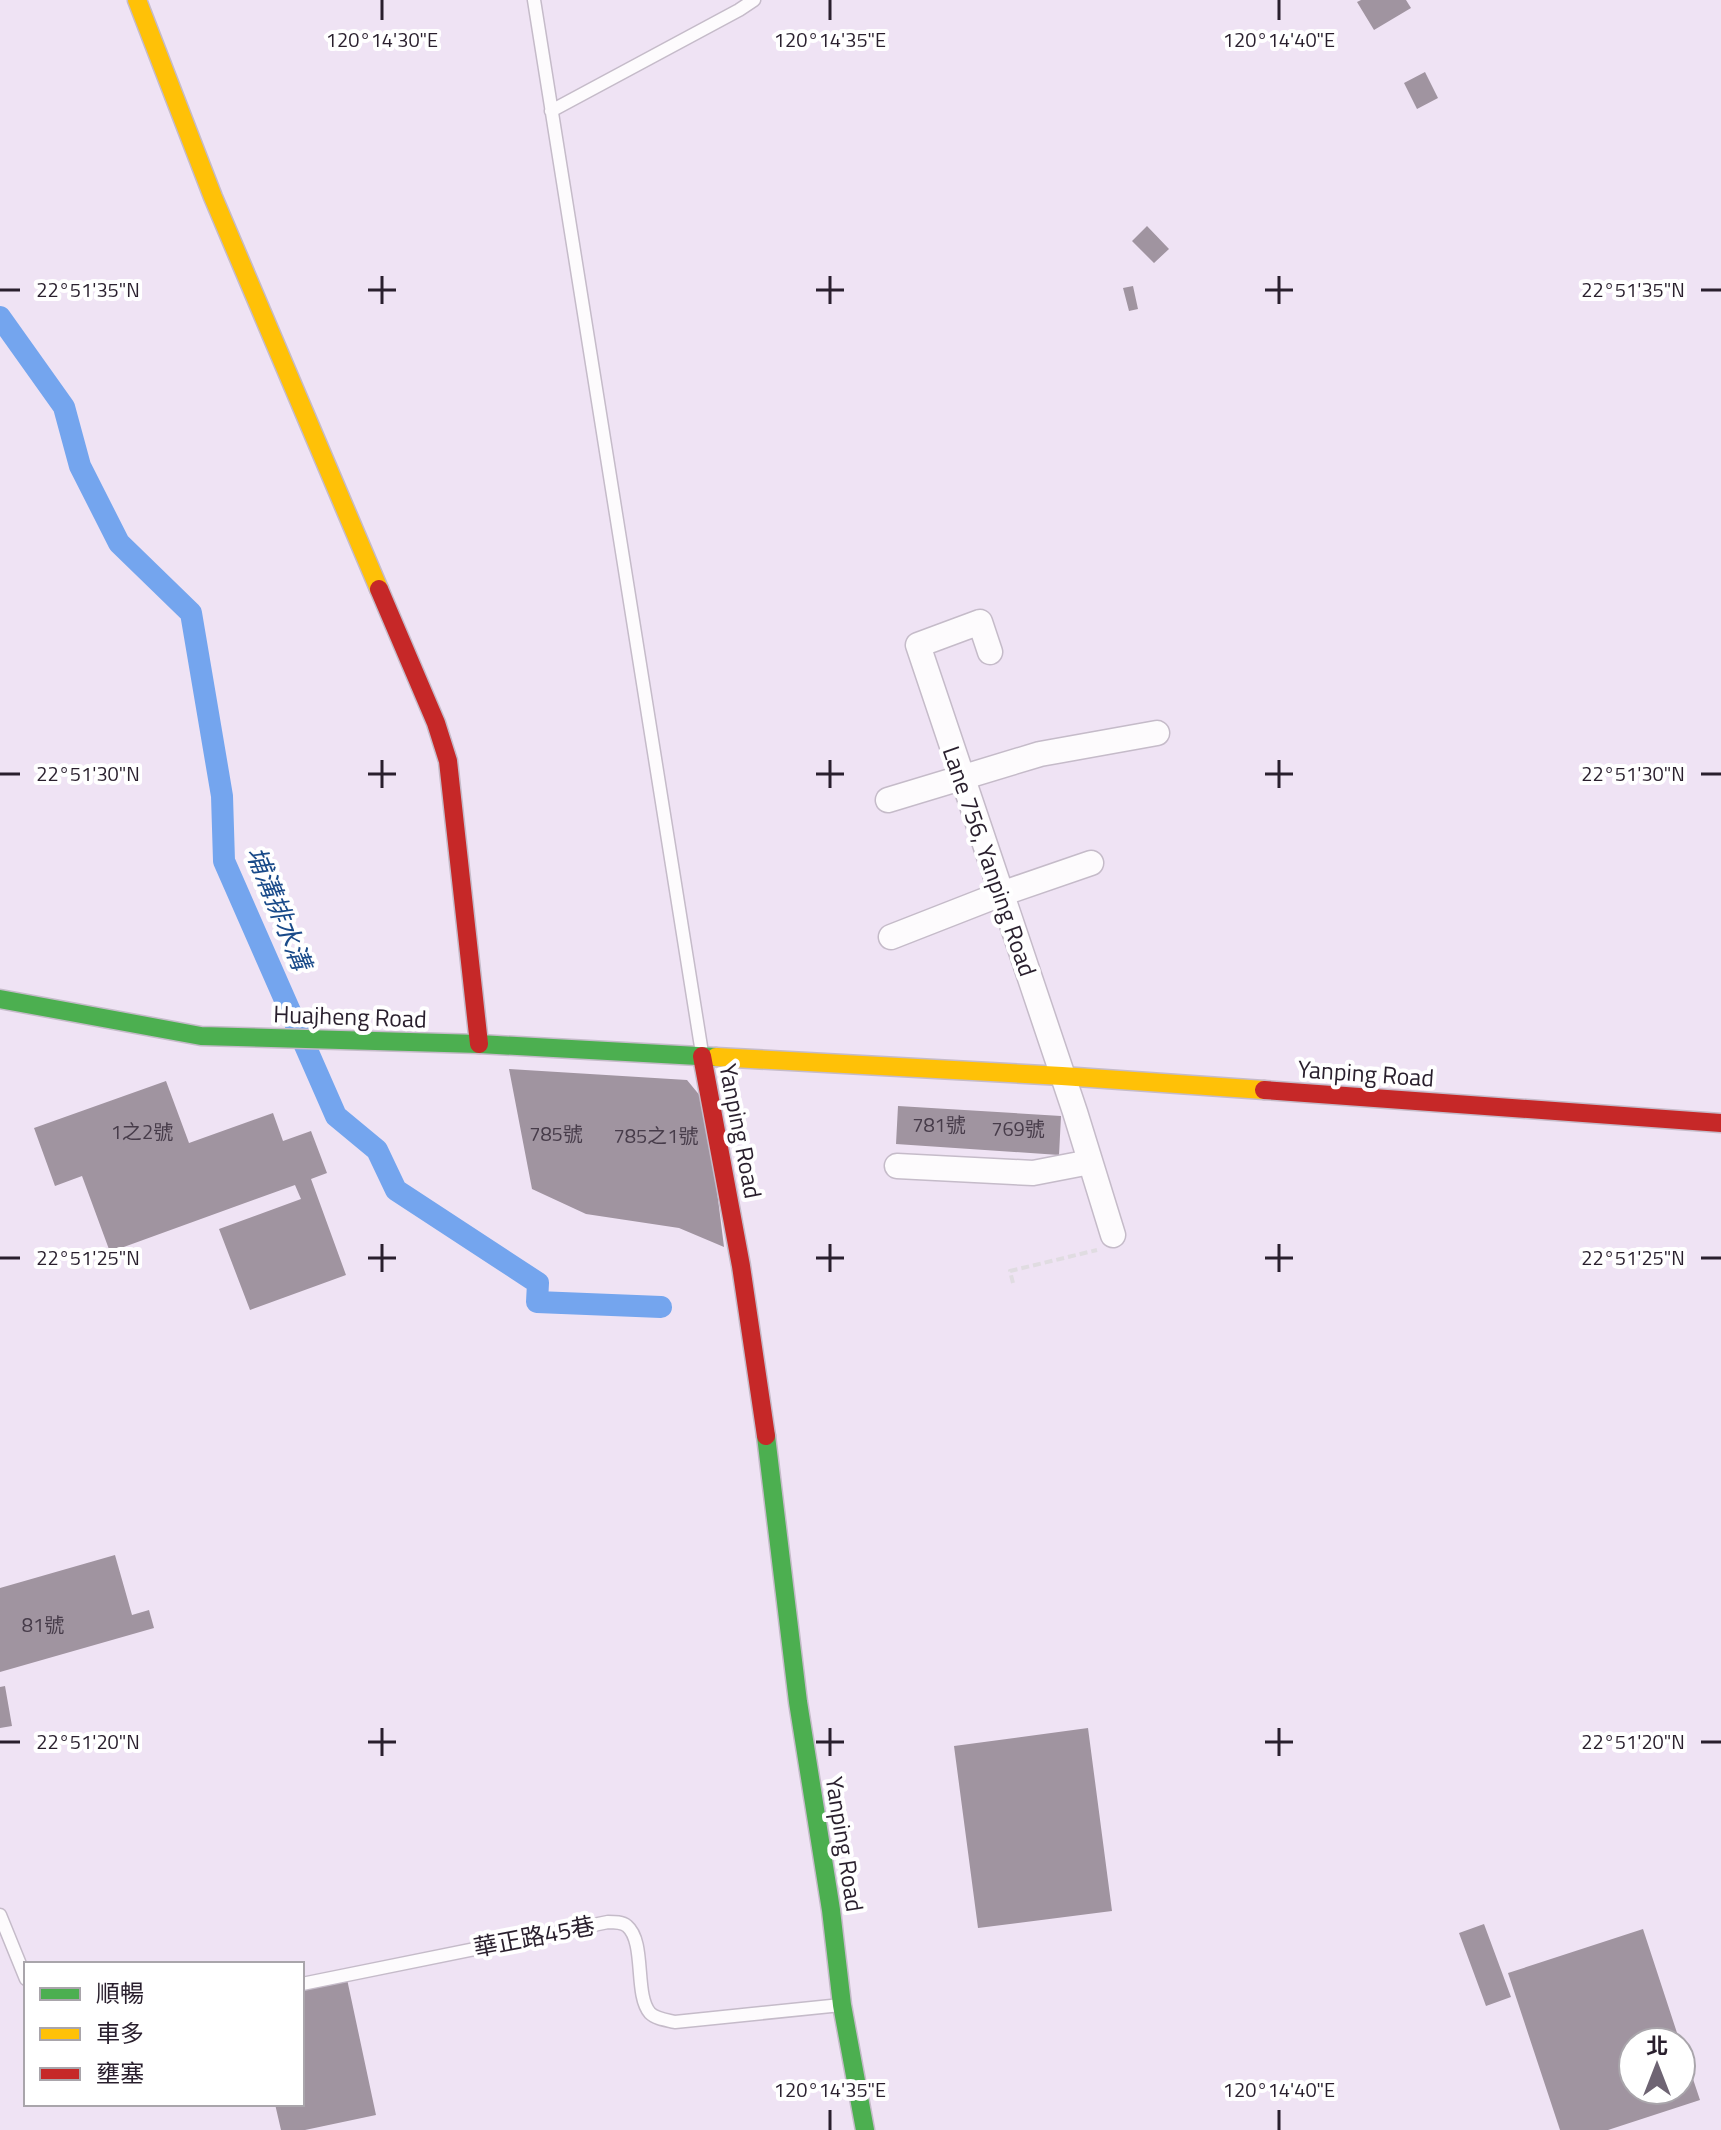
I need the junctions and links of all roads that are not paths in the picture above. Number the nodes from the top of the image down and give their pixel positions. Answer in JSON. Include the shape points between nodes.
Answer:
{"nodes":[{"id":1,"x":137,"y":0,"type":"edge"},
{"id":2,"x":534,"y":0,"type":"edge"},
{"id":3,"x":754,"y":0,"type":"edge"},
{"id":4,"x":551,"y":111,"type":"junction"},
{"id":5,"x":990,"y":652,"type":"dead end"},
{"id":6,"x":1157,"y":733,"type":"dead end"},
{"id":7,"x":962,"y":777,"type":"junction"},
{"id":8,"x":888,"y":800,"type":"dead end"},
{"id":9,"x":1091,"y":863,"type":"dead end"},
{"id":10,"x":1001,"y":894,"type":"junction"},
{"id":11,"x":891,"y":937,"type":"dead end"},
{"id":12,"x":0,"y":999,"type":"edge"},
{"id":13,"x":479,"y":1044,"type":"junction"},
{"id":14,"x":702,"y":1056,"type":"junction"},
{"id":15,"x":1062,"y":1076,"type":"junction"},
{"id":16,"x":1721,"y":1123,"type":"edge"},
{"id":17,"x":1090,"y":1162,"type":"junction"},
{"id":18,"x":897,"y":1166,"type":"dead end"},
{"id":19,"x":1106,"y":1243,"type":"road end"},
{"id":20,"x":0,"y":1915,"type":"edge"},
{"id":21,"x":24,"y":1974,"type":"edge"},
{"id":22,"x":304,"y":1984,"type":"edge"},
{"id":23,"x":842,"y":2005,"type":"junction"},
{"id":24,"x":865,"y":2130,"type":"edge"}],
"edges":[{"from":1,"to":13,"type":"street","via":[[213,197],[436,723],[448,761]]},
{"from":2,"to":4,"type":"lane"},
{"from":3,"to":4,"type":"lane"},
{"from":4,"to":14,"type":"lane"},
{"from":5,"to":7,"type":"street","name":"Lane 756, Yanping Road","via":[[980,622],[918,645]]},
{"from":6,"to":7,"type":"street","via":[[1040,754]]},
{"from":7,"to":8,"type":"street"},
{"from":7,"to":10,"type":"street","name":"Lane 756, Yanping Road"},
{"from":9,"to":10,"type":"street"},
{"from":10,"to":11,"type":"street"},
{"from":10,"to":15,"type":"street","name":"Lane 756, Yanping Road"},
{"from":12,"to":13,"type":"street","name":"Huajheng Road","via":[[201,1036]]},
{"from":13,"to":14,"type":"street","name":"Huajheng Road"},
{"from":14,"to":15,"type":"street","name":"Yanping Road"},
{"from":14,"to":23,"type":"street","name":"Yanping Road","via":[[744,1281]]},
{"from":15,"to":16,"type":"street","name":"Yanping Road"},
{"from":15,"to":17,"type":"street","name":"Lane 756, Yanping Road"},
{"from":17,"to":18,"type":"street","via":[[1033,1173]]},
{"from":17,"to":19,"type":"street","name":"Lane 756, Yanping Road"},
{"from":20,"to":21,"type":"lane"},
{"from":22,"to":23,"type":"lane","name":"華正路45巷","via":[[608,1922],[630,1930],[645,2003],[658,2018],[675,2022]]},
{"from":23,"to":24,"type":"street","name":"Yanping Road"}]}
